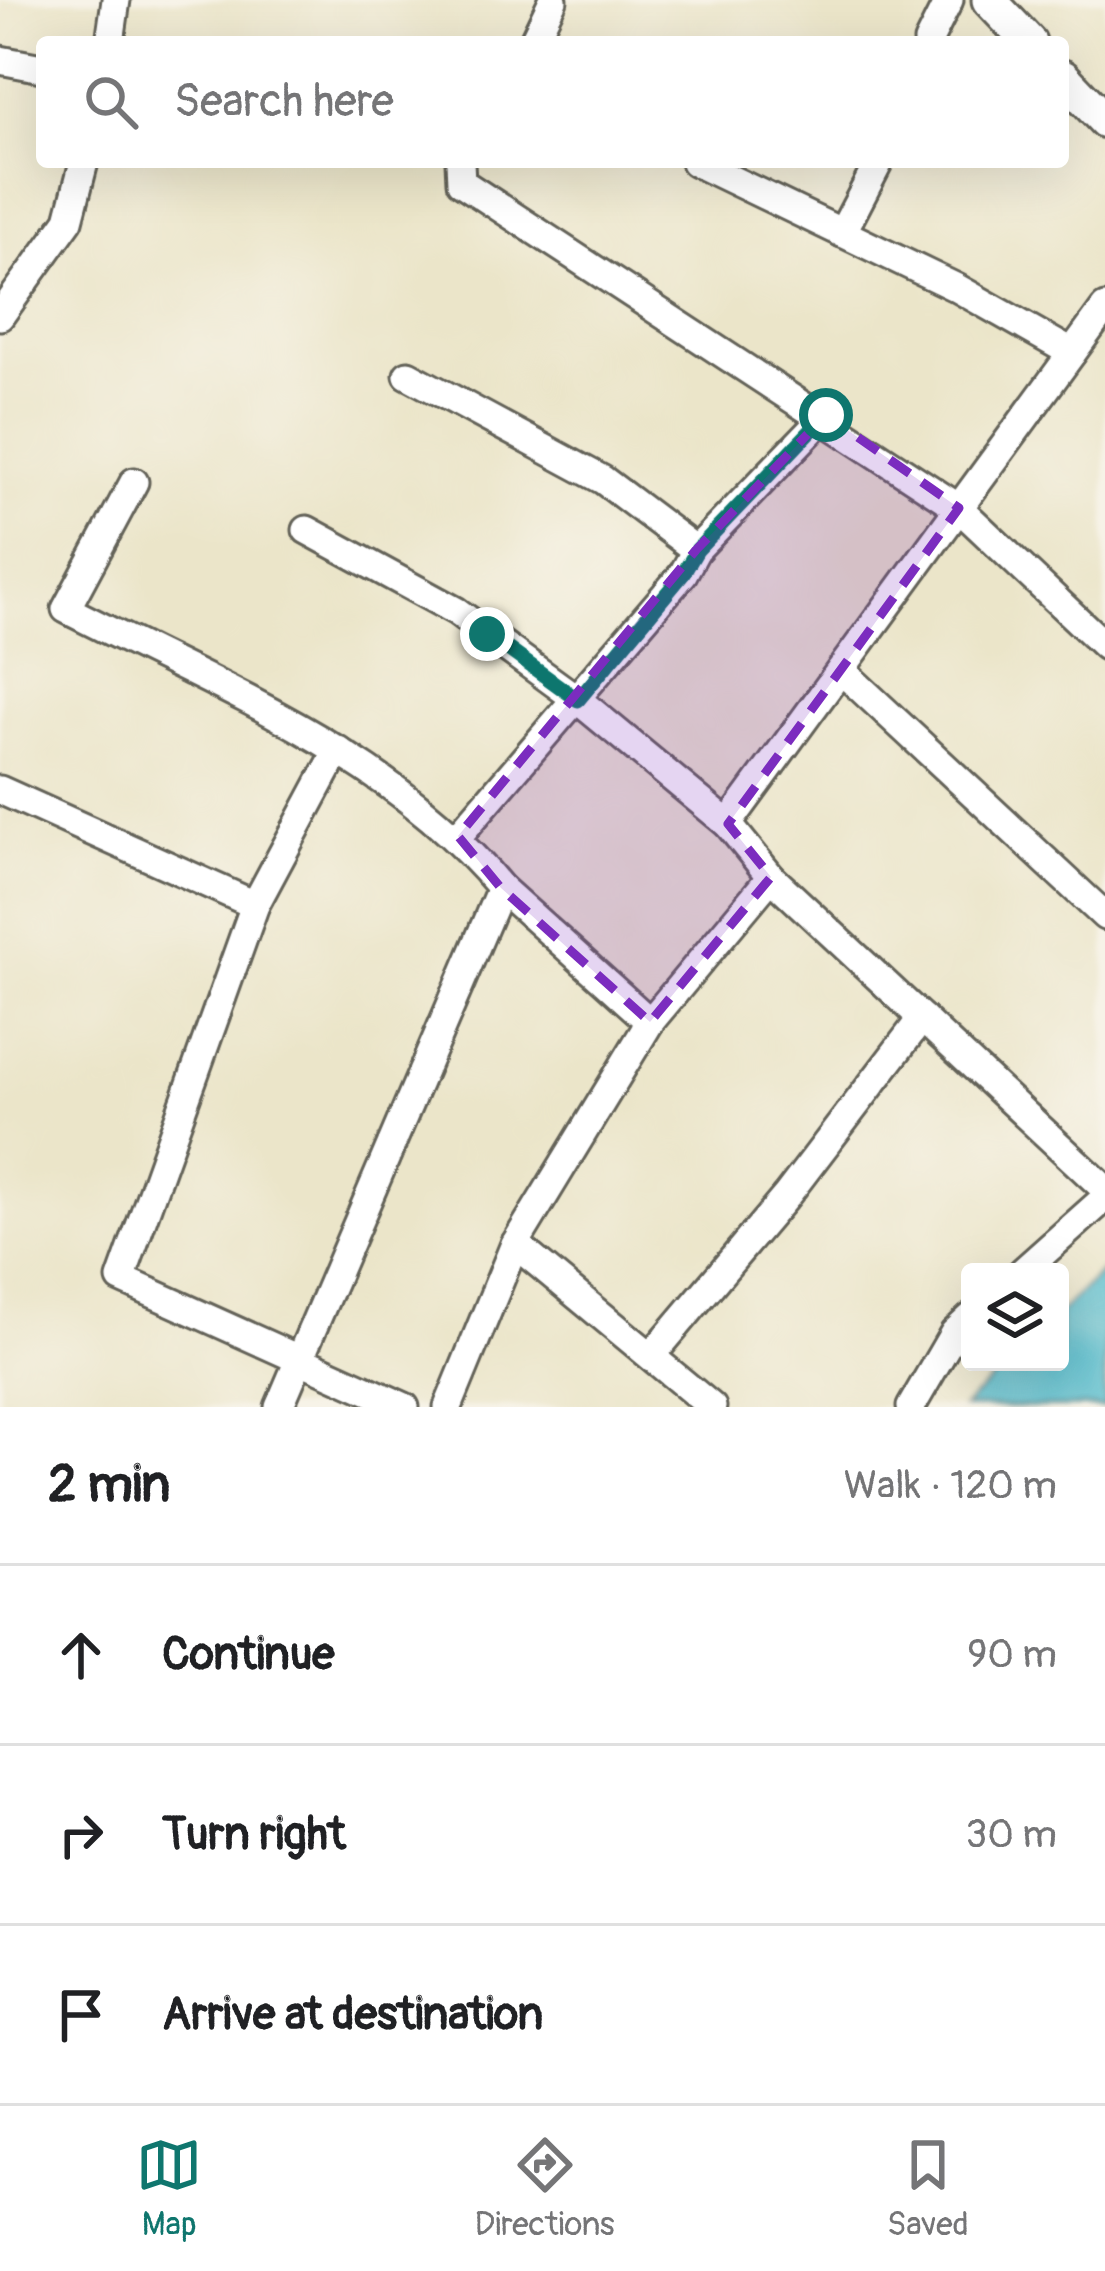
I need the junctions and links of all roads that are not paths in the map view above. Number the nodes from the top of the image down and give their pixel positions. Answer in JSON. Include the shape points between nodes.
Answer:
{"nodes":[{"id":1,"x":116,"y":0,"type":"edge"},
{"id":2,"x":553,"y":0,"type":"edge"},
{"id":3,"x":949,"y":0,"type":"edge"},
{"id":4,"x":988,"y":0,"type":"edge"},
{"id":5,"x":111,"y":36,"type":"edge"},
{"id":6,"x":536,"y":36,"type":"edge"},
{"id":7,"x":931,"y":36,"type":"edge"},
{"id":8,"x":1023,"y":36,"type":"edge"},
{"id":9,"x":0,"y":60,"type":"edge"},
{"id":10,"x":36,"y":67,"type":"edge"},
{"id":11,"x":1069,"y":83,"type":"edge"},
{"id":12,"x":1105,"y":121,"type":"edge"},
{"id":13,"x":82,"y":168,"type":"edge"},
{"id":14,"x":460,"y":168,"type":"edge"},
{"id":15,"x":707,"y":168,"type":"edge"},
{"id":16,"x":876,"y":168,"type":"edge"},
{"id":17,"x":842,"y":233,"type":"junction"},
{"id":18,"x":1105,"y":308,"type":"edge"},
{"id":19,"x":0,"y":316,"type":"edge"},
{"id":20,"x":1072,"y":352,"type":"junction"},
{"id":21,"x":408,"y":375,"type":"dead end"},
{"id":22,"x":826,"y":415,"type":"junction"},
{"id":23,"x":134,"y":482,"type":"dead end"},
{"id":24,"x":959,"y":508,"type":"junction"},
{"id":25,"x":307,"y":530,"type":"dead end"},
{"id":26,"x":697,"y":550,"type":"junction"},
{"id":27,"x":1105,"y":646,"type":"edge"},
{"id":28,"x":841,"y":670,"type":"junction"},
{"id":29,"x":578,"y":700,"type":"junction"},
{"id":30,"x":338,"y":750,"type":"junction"},
{"id":31,"x":0,"y":790,"type":"edge"},
{"id":32,"x":728,"y":824,"type":"junction"},
{"id":33,"x":458,"y":836,"type":"junction"},
{"id":34,"x":771,"y":877,"type":"junction"},
{"id":35,"x":501,"y":888,"type":"junction"},
{"id":36,"x":255,"y":905,"type":"junction"},
{"id":37,"x":1105,"y":916,"type":"edge"},
{"id":38,"x":922,"y":1018,"type":"junction"},
{"id":39,"x":650,"y":1022,"type":"junction"},
{"id":40,"x":1105,"y":1194,"type":"edge"},
{"id":41,"x":515,"y":1244,"type":"junction"},
{"id":42,"x":1032,"y":1263,"type":"edge"},
{"id":43,"x":961,"y":1326,"type":"edge"},
{"id":44,"x":651,"y":1356,"type":"junction"},
{"id":45,"x":301,"y":1359,"type":"junction"},
{"id":46,"x":279,"y":1407,"type":"edge"},
{"id":47,"x":405,"y":1407,"type":"edge"},
{"id":48,"x":448,"y":1407,"type":"edge"},
{"id":49,"x":712,"y":1407,"type":"edge"},
{"id":50,"x":911,"y":1407,"type":"edge"}],
"edges":[{"from":1,"to":5,"type":"street"},
{"from":2,"to":6,"type":"street"},
{"from":3,"to":7,"type":"street"},
{"from":4,"to":8,"type":"street"},
{"from":9,"to":10,"type":"street"},
{"from":11,"to":12,"type":"street"},
{"from":13,"to":19,"type":"street","via":[[69,220]]},
{"from":14,"to":22,"type":"street","via":[[461,182]]},
{"from":15,"to":17,"type":"street"},
{"from":16,"to":17,"type":"street"},
{"from":17,"to":20,"type":"street"},
{"from":18,"to":20,"type":"street"},
{"from":20,"to":24,"type":"street"},
{"from":21,"to":26,"type":"street","via":[[603,480]]},
{"from":22,"to":24,"type":"street"},
{"from":22,"to":26,"type":"street"},
{"from":23,"to":30,"type":"street","via":[[66,609]]},
{"from":24,"to":27,"type":"street"},
{"from":24,"to":28,"type":"street"},
{"from":25,"to":29,"type":"street","via":[[456,611]]},
{"from":26,"to":29,"type":"street"},
{"from":28,"to":32,"type":"street"},
{"from":28,"to":37,"type":"street"},
{"from":29,"to":32,"type":"street"},
{"from":29,"to":33,"type":"street"},
{"from":30,"to":33,"type":"street"},
{"from":30,"to":36,"type":"street"},
{"from":31,"to":36,"type":"street"},
{"from":32,"to":34,"type":"street"},
{"from":33,"to":35,"type":"street"},
{"from":34,"to":38,"type":"street"},
{"from":34,"to":39,"type":"street"},
{"from":35,"to":39,"type":"street"},
{"from":35,"to":45,"type":"street"},
{"from":36,"to":45,"type":"street","via":[[121,1279]]},
{"from":38,"to":40,"type":"street"},
{"from":38,"to":44,"type":"street"},
{"from":39,"to":41,"type":"street"},
{"from":40,"to":42,"type":"street"},
{"from":41,"to":44,"type":"street"},
{"from":41,"to":48,"type":"street"},
{"from":43,"to":50,"type":"street"},
{"from":44,"to":49,"type":"street"},
{"from":45,"to":46,"type":"street"},
{"from":45,"to":47,"type":"street"}]}
